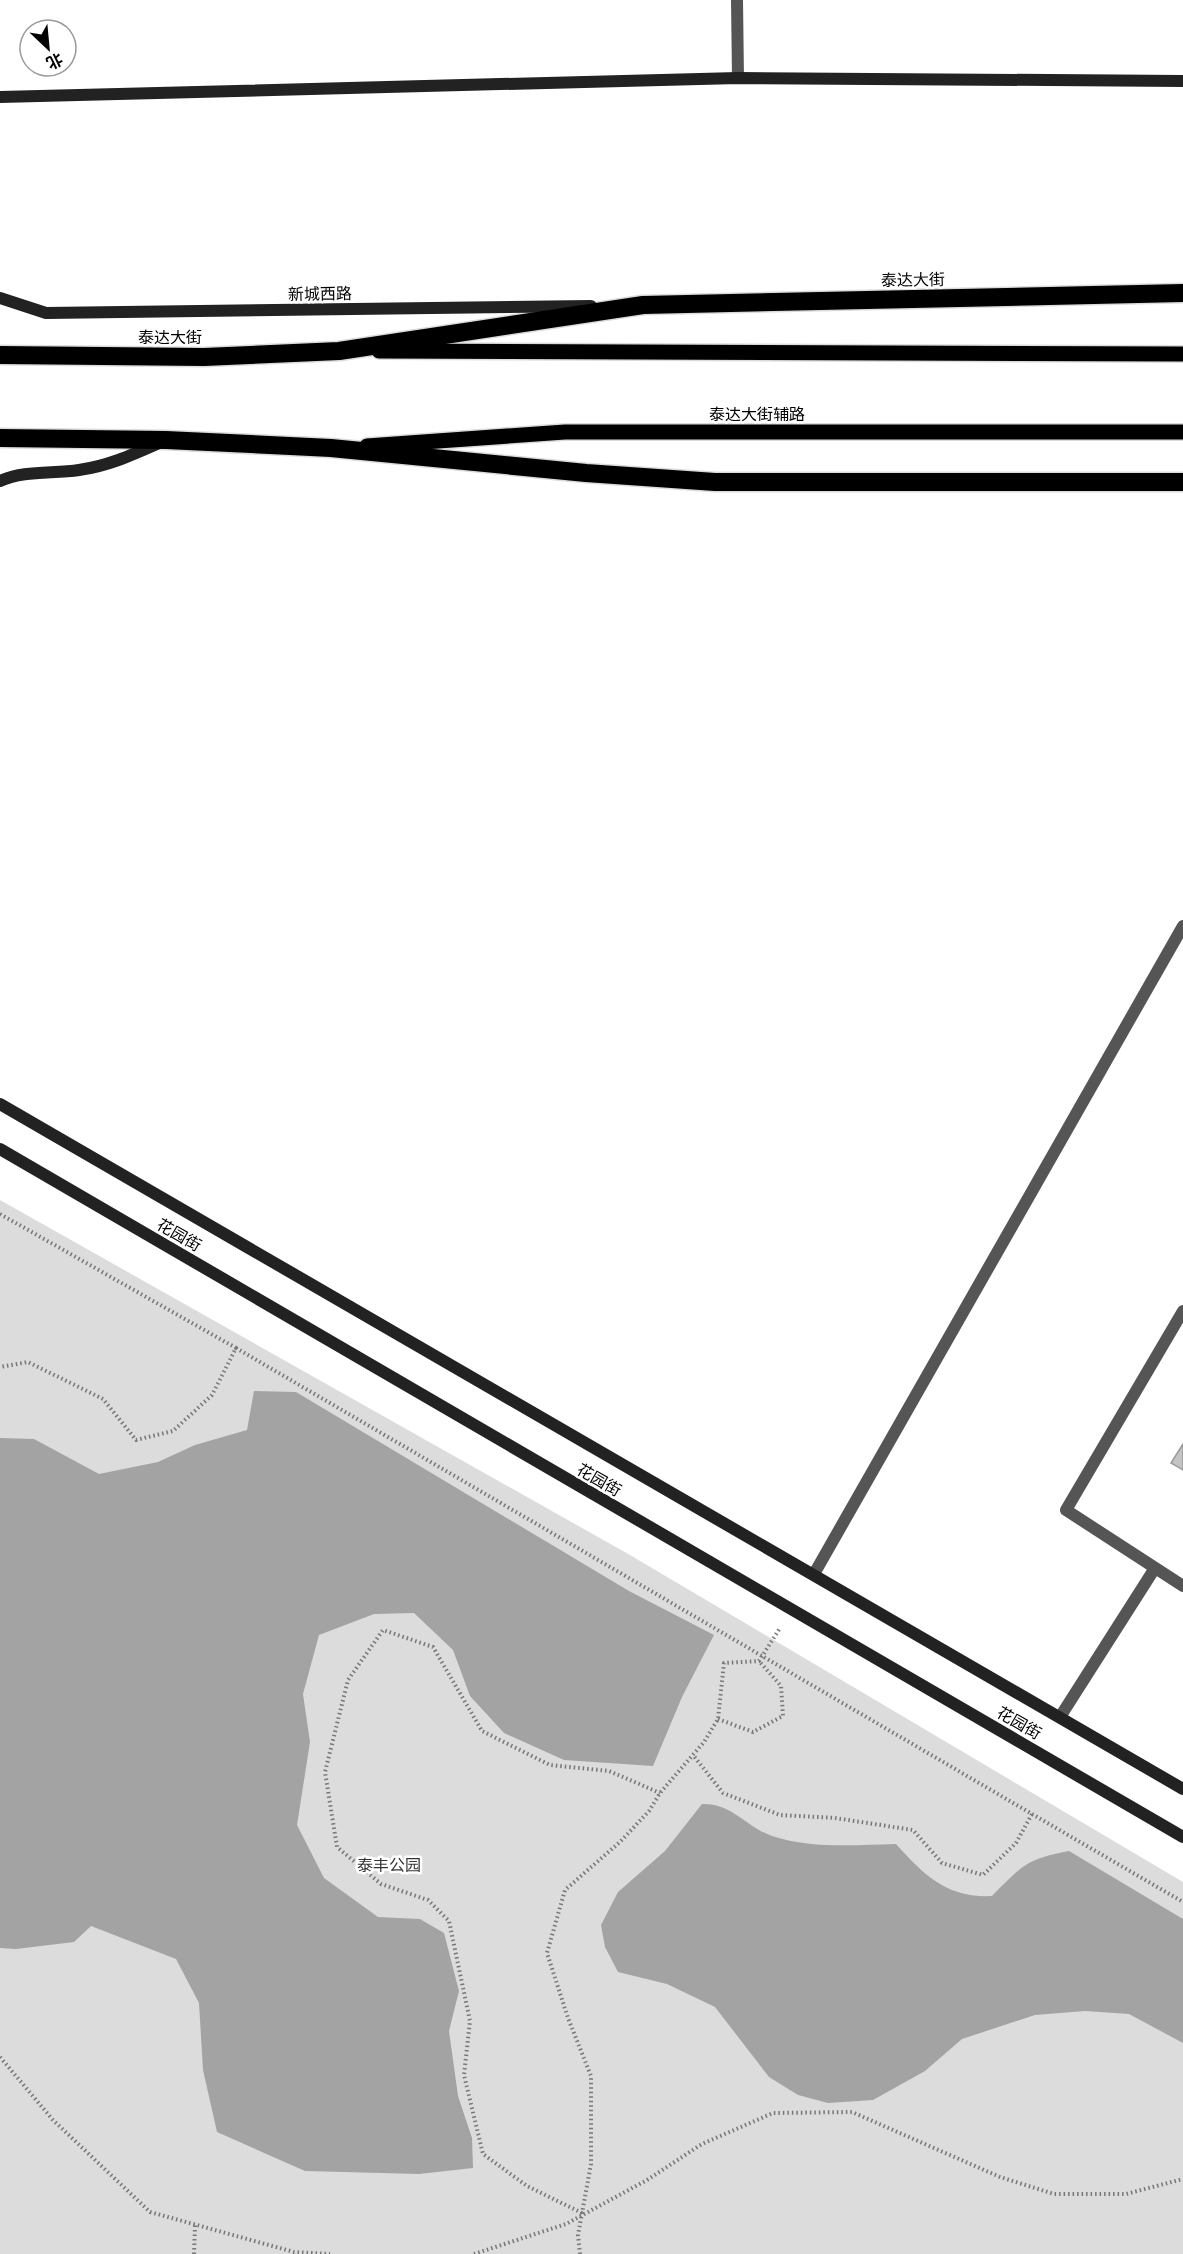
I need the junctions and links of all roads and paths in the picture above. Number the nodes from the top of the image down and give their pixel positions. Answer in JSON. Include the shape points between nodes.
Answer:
{"nodes":[{"id":1,"x":737,"y":0,"type":"edge"},
{"id":2,"x":738,"y":78,"type":"junction"},
{"id":3,"x":1183,"y":81,"type":"edge"},
{"id":4,"x":0,"y":97,"type":"edge"},
{"id":5,"x":1183,"y":294,"type":"edge"},
{"id":6,"x":0,"y":298,"type":"edge"},
{"id":7,"x":643,"y":305,"type":"junction"},
{"id":8,"x":339,"y":351,"type":"junction"},
{"id":9,"x":1183,"y":354,"type":"edge"},
{"id":10,"x":0,"y":355,"type":"edge"},
{"id":11,"x":1183,"y":432,"type":"edge"},
{"id":12,"x":0,"y":438,"type":"edge"},
{"id":13,"x":166,"y":440,"type":"junction"},
{"id":14,"x":331,"y":448,"type":"junction"},
{"id":15,"x":0,"y":481,"type":"edge"},
{"id":16,"x":1183,"y":482,"type":"edge"},
{"id":17,"x":1183,"y":926,"type":"edge"},
{"id":18,"x":0,"y":1104,"type":"edge"},
{"id":19,"x":0,"y":1149,"type":"edge"},
{"id":20,"x":0,"y":1214,"type":"edge"},
{"id":21,"x":1183,"y":1311,"type":"edge"},
{"id":22,"x":236,"y":1348,"type":"junction"},
{"id":23,"x":0,"y":1367,"type":"edge"},
{"id":24,"x":1155,"y":1569,"type":"junction"},
{"id":25,"x":814,"y":1574,"type":"junction"},
{"id":26,"x":1183,"y":1586,"type":"edge"},
{"id":27,"x":791,"y":1611,"type":"junction"},
{"id":28,"x":762,"y":1656,"type":"junction"},
{"id":29,"x":759,"y":1660,"type":"junction"},
{"id":30,"x":1060,"y":1717,"type":"junction"},
{"id":31,"x":718,"y":1719,"type":"junction"},
{"id":32,"x":693,"y":1755,"type":"junction"},
{"id":33,"x":1183,"y":1789,"type":"edge"},
{"id":34,"x":660,"y":1793,"type":"junction"},
{"id":35,"x":1032,"y":1814,"type":"junction"},
{"id":36,"x":1183,"y":1837,"type":"edge"},
{"id":37,"x":1183,"y":1902,"type":"edge"},
{"id":38,"x":0,"y":2057,"type":"edge"},
{"id":39,"x":1183,"y":2179,"type":"edge"},
{"id":40,"x":582,"y":2213,"type":"junction"},
{"id":41,"x":195,"y":2225,"type":"junction"},
{"id":42,"x":194,"y":2254,"type":"edge"},
{"id":43,"x":330,"y":2254,"type":"edge"},
{"id":44,"x":474,"y":2254,"type":"edge"},
{"id":45,"x":580,"y":2254,"type":"edge"}],
"edges":[{"from":1,"to":2,"type":"street"},
{"from":2,"to":3,"type":"street"},
{"from":2,"to":4,"type":"street"},
{"from":5,"to":7,"type":"highway","name":"泰达大街"},
{"from":6,"to":7,"type":"street","name":"新城西路","via":[[46,313]]},
{"from":7,"to":8,"type":"highway","name":"泰达大街"},
{"from":8,"to":9,"type":"main road"},
{"from":8,"to":10,"type":"highway","name":"泰达大街","via":[[204,357]]},
{"from":11,"to":14,"type":"main road","name":"泰达大街辅路","via":[[566,432]]},
{"from":12,"to":13,"type":"highway"},
{"from":13,"to":14,"type":"highway"},
{"from":13,"to":15,"type":"street","via":[[109,465],[13,475]]},
{"from":14,"to":16,"type":"highway","via":[[715,482]]},
{"from":17,"to":25,"type":"street"},
{"from":18,"to":25,"type":"street","name":"花园街"},
{"from":19,"to":27,"type":"street","name":"花园街"},
{"from":20,"to":22,"type":"path"},
{"from":21,"to":24,"type":"street","via":[[1065,1510]]},
{"from":22,"to":23,"type":"path","via":[[212,1395],[173,1431],[136,1440],[103,1399],[28,1362]]},
{"from":22,"to":28,"type":"path"},
{"from":24,"to":26,"type":"street"},
{"from":24,"to":30,"type":"street"},
{"from":25,"to":30,"type":"street","name":"花园街"},
{"from":27,"to":28,"type":"path"},
{"from":27,"to":36,"type":"street","name":"花园街"},
{"from":28,"to":29,"type":"path"},
{"from":28,"to":35,"type":"path"},
{"from":29,"to":31,"type":"path","via":[[724,1663]]},
{"from":29,"to":31,"type":"path","via":[[781,1686],[783,1716],[753,1732]]},
{"from":30,"to":33,"type":"street","name":"花园街"},
{"from":31,"to":32,"type":"path"},
{"from":32,"to":34,"type":"path"},
{"from":32,"to":35,"type":"path","via":[[723,1793],[780,1815],[835,1818],[913,1830],[942,1863],[983,1875],[1016,1843]]},
{"from":34,"to":40,"type":"path","via":[[621,1841],[565,1890],[547,1953],[591,2076],[591,2164]]},
{"from":34,"to":40,"type":"path","via":[[609,1771],[550,1765],[482,1731],[433,1647],[383,1630],[348,1680],[325,1772],[337,1847],[381,1884],[428,1900],[449,1921],[470,2021],[464,2075],[483,2154],[527,2186]]},
{"from":35,"to":37,"type":"path"},
{"from":38,"to":41,"type":"path","via":[[53,2120],[150,2212]]},
{"from":39,"to":40,"type":"path","via":[[1126,2194],[1054,2194],[1000,2177],[852,2112],[773,2113],[702,2144],[648,2180]]},
{"from":40,"to":44,"type":"path","via":[[566,2224]]},
{"from":40,"to":45,"type":"path"},
{"from":41,"to":42,"type":"path"},
{"from":41,"to":43,"type":"path","via":[[294,2252]]}]}
